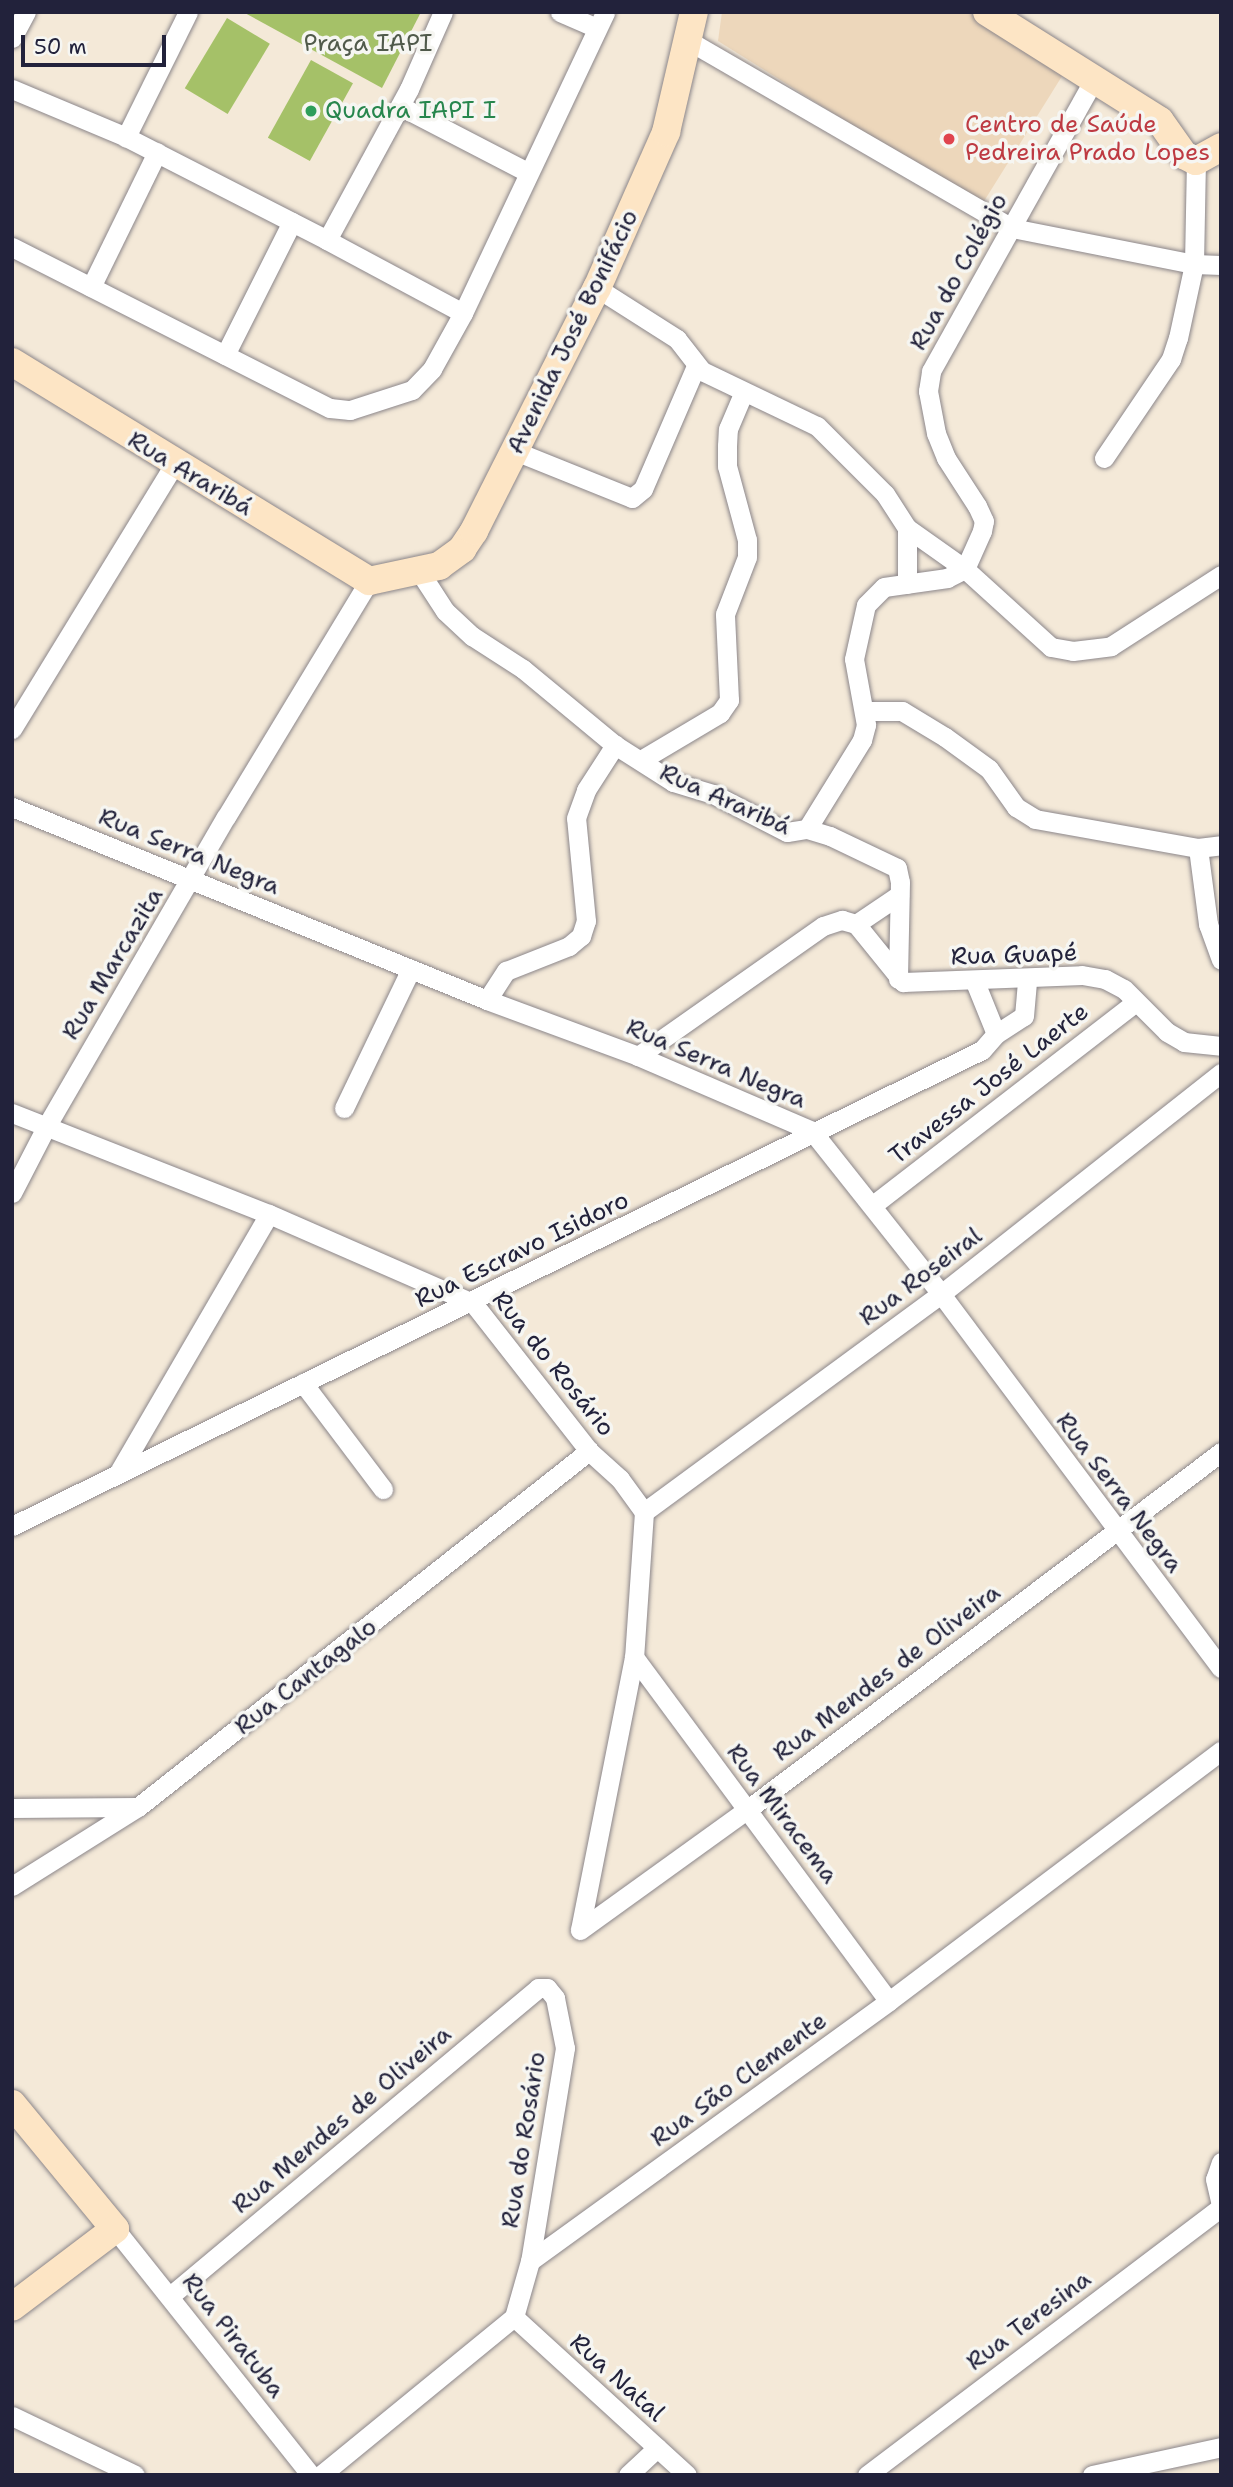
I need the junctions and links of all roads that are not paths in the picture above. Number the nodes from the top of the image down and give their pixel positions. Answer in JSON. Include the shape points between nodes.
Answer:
{"nodes":[{"id":1,"x":26,"y":12,"type":"edge"},
{"id":2,"x":188,"y":12,"type":"edge"},
{"id":3,"x":443,"y":12,"type":"edge"},
{"id":4,"x":560,"y":12,"type":"edge"},
{"id":5,"x":694,"y":12,"type":"edge"},
{"id":6,"x":987,"y":12,"type":"edge"},
{"id":7,"x":601,"y":20,"type":"edge"},
{"id":8,"x":12,"y":38,"type":"edge"},
{"id":9,"x":689,"y":41,"type":"junction"},
{"id":10,"x":1093,"y":81,"type":"junction"},
{"id":11,"x":12,"y":89,"type":"edge"},
{"id":12,"x":400,"y":106,"type":"junction"},
{"id":13,"x":126,"y":136,"type":"junction"},
{"id":14,"x":1221,"y":147,"type":"edge"},
{"id":15,"x":157,"y":152,"type":"junction"},
{"id":16,"x":1196,"y":161,"type":"junction"},
{"id":17,"x":529,"y":173,"type":"junction"},
{"id":18,"x":292,"y":222,"type":"junction"},
{"id":19,"x":1012,"y":228,"type":"junction"},
{"id":20,"x":327,"y":240,"type":"junction"},
{"id":21,"x":12,"y":247,"type":"edge"},
{"id":22,"x":1194,"y":264,"type":"junction"},
{"id":23,"x":1221,"y":265,"type":"edge"},
{"id":24,"x":91,"y":287,"type":"junction"},
{"id":25,"x":597,"y":288,"type":"junction"},
{"id":26,"x":463,"y":313,"type":"junction"},
{"id":27,"x":225,"y":355,"type":"junction"},
{"id":28,"x":12,"y":362,"type":"edge"},
{"id":29,"x":696,"y":366,"type":"junction"},
{"id":30,"x":743,"y":393,"type":"junction"},
{"id":31,"x":515,"y":451,"type":"junction"},
{"id":32,"x":1104,"y":458,"type":"dead end"},
{"id":33,"x":174,"y":465,"type":"junction"},
{"id":34,"x":907,"y":527,"type":"junction"},
{"id":35,"x":965,"y":569,"type":"junction"},
{"id":36,"x":421,"y":573,"type":"junction"},
{"id":37,"x":1221,"y":575,"type":"edge"},
{"id":38,"x":369,"y":582,"type":"junction"},
{"id":39,"x":907,"y":584,"type":"junction"},
{"id":40,"x":865,"y":711,"type":"junction"},
{"id":41,"x":12,"y":729,"type":"edge"},
{"id":42,"x":615,"y":746,"type":"junction"},
{"id":43,"x":641,"y":760,"type":"junction"},
{"id":44,"x":12,"y":807,"type":"edge"},
{"id":45,"x":807,"y":829,"type":"junction"},
{"id":46,"x":1221,"y":845,"type":"edge"},
{"id":47,"x":1198,"y":848,"type":"junction"},
{"id":48,"x":192,"y":880,"type":"junction"},
{"id":49,"x":899,"y":895,"type":"junction"},
{"id":50,"x":856,"y":924,"type":"junction"},
{"id":51,"x":1221,"y":960,"type":"edge"},
{"id":52,"x":411,"y":969,"type":"junction"},
{"id":53,"x":1027,"y":978,"type":"junction"},
{"id":54,"x":898,"y":979,"type":"junction"},
{"id":55,"x":975,"y":982,"type":"junction"},
{"id":56,"x":487,"y":1000,"type":"junction"},
{"id":57,"x":1136,"y":1002,"type":"junction"},
{"id":58,"x":996,"y":1034,"type":"junction"},
{"id":59,"x":1221,"y":1046,"type":"edge"},
{"id":60,"x":638,"y":1056,"type":"junction"},
{"id":61,"x":1221,"y":1073,"type":"edge"},
{"id":62,"x":344,"y":1108,"type":"dead end"},
{"id":63,"x":12,"y":1113,"type":"edge"},
{"id":64,"x":46,"y":1127,"type":"junction"},
{"id":65,"x":812,"y":1131,"type":"junction"},
{"id":66,"x":12,"y":1193,"type":"edge"},
{"id":67,"x":873,"y":1205,"type":"junction"},
{"id":68,"x":269,"y":1214,"type":"junction"},
{"id":69,"x":942,"y":1294,"type":"junction"},
{"id":70,"x":473,"y":1303,"type":"junction"},
{"id":71,"x":303,"y":1383,"type":"junction"},
{"id":72,"x":589,"y":1451,"type":"junction"},
{"id":73,"x":1221,"y":1452,"type":"edge"},
{"id":74,"x":120,"y":1470,"type":"junction"},
{"id":75,"x":383,"y":1489,"type":"dead end"},
{"id":76,"x":644,"y":1511,"type":"junction"},
{"id":77,"x":12,"y":1526,"type":"edge"},
{"id":78,"x":1115,"y":1530,"type":"junction"},
{"id":79,"x":634,"y":1657,"type":"junction"},
{"id":80,"x":1221,"y":1668,"type":"edge"},
{"id":81,"x":1221,"y":1751,"type":"edge"},
{"id":82,"x":138,"y":1807,"type":"junction"},
{"id":83,"x":12,"y":1808,"type":"edge"},
{"id":84,"x":748,"y":1809,"type":"junction"},
{"id":85,"x":12,"y":1886,"type":"edge"},
{"id":86,"x":547,"y":1988,"type":"joint"},
{"id":87,"x":889,"y":2001,"type":"junction"},
{"id":88,"x":12,"y":2104,"type":"edge"},
{"id":89,"x":1221,"y":2162,"type":"edge"},
{"id":90,"x":1221,"y":2205,"type":"edge"},
{"id":91,"x":115,"y":2229,"type":"junction"},
{"id":92,"x":530,"y":2261,"type":"junction"},
{"id":93,"x":170,"y":2296,"type":"junction"},
{"id":94,"x":12,"y":2307,"type":"edge"},
{"id":95,"x":514,"y":2317,"type":"junction"},
{"id":96,"x":12,"y":2416,"type":"edge"},
{"id":97,"x":1221,"y":2447,"type":"edge"},
{"id":98,"x":657,"y":2448,"type":"junction"},
{"id":99,"x":135,"y":2475,"type":"edge"},
{"id":100,"x":311,"y":2475,"type":"edge"},
{"id":101,"x":321,"y":2475,"type":"edge"},
{"id":102,"x":628,"y":2475,"type":"edge"},
{"id":103,"x":687,"y":2475,"type":"edge"},
{"id":104,"x":867,"y":2475,"type":"edge"},
{"id":105,"x":1092,"y":2475,"type":"edge"}],
"edges":[{"from":1,"to":8,"type":"street"},
{"from":2,"to":13,"type":"street"},
{"from":3,"to":12,"type":"street"},
{"from":4,"to":7,"type":"street"},
{"from":5,"to":9,"type":"street","name":"Avenida José Bonifácio"},
{"from":6,"to":10,"type":"street"},
{"from":7,"to":17,"type":"street"},
{"from":9,"to":19,"type":"street"},
{"from":9,"to":25,"type":"street","name":"Avenida José Bonifácio","via":[[666,132]]},
{"from":10,"to":16,"type":"street","via":[[1160,121],[1184,155]]},
{"from":10,"to":19,"type":"street","name":"Rua do Colégio"},
{"from":11,"to":13,"type":"street"},
{"from":12,"to":17,"type":"street"},
{"from":12,"to":20,"type":"street"},
{"from":13,"to":15,"type":"street"},
{"from":14,"to":16,"type":"street"},
{"from":15,"to":18,"type":"street"},
{"from":15,"to":24,"type":"street"},
{"from":16,"to":22,"type":"street"},
{"from":17,"to":26,"type":"street"},
{"from":18,"to":20,"type":"street"},
{"from":18,"to":27,"type":"street"},
{"from":19,"to":22,"type":"street"},
{"from":19,"to":35,"type":"street","name":"Rua do Colégio","via":[[940,350],[928,391],[943,452],[984,521]]},
{"from":20,"to":26,"type":"street"},
{"from":21,"to":24,"type":"street"},
{"from":22,"to":23,"type":"street"},
{"from":22,"to":32,"type":"street","via":[[1171,359]]},
{"from":24,"to":27,"type":"street"},
{"from":25,"to":29,"type":"street","via":[[677,339]]},
{"from":25,"to":31,"type":"street","name":"Avenida José Bonifácio"},
{"from":26,"to":27,"type":"street","via":[[432,369],[412,390],[350,410],[330,408]]},
{"from":28,"to":33,"type":"street","name":"Rua Araribá"},
{"from":29,"to":30,"type":"street"},
{"from":29,"to":31,"type":"street","via":[[643,489],[632,498]]},
{"from":30,"to":34,"type":"street","via":[[817,426],[886,495]]},
{"from":30,"to":43,"type":"street","via":[[728,429],[727,446],[727,466],[747,540],[747,558],[725,614],[729,700],[720,713]]},
{"from":31,"to":36,"type":"street","name":"Avenida José Bonifácio","via":[[462,549]]},
{"from":33,"to":38,"type":"street","name":"Rua Araribá"},
{"from":33,"to":41,"type":"street"},
{"from":34,"to":35,"type":"street"},
{"from":34,"to":39,"type":"street"},
{"from":35,"to":37,"type":"street","via":[[1051,646],[1073,651],[1094,651],[1129,639]]},
{"from":35,"to":39,"type":"street","via":[[947,578]]},
{"from":36,"to":38,"type":"street","name":"Avenida José Bonifácio"},
{"from":36,"to":42,"type":"street","name":"Rua Araribá","via":[[445,611],[463,628],[523,669]]},
{"from":38,"to":48,"type":"street","name":"Rua Marcazita","via":[[314,666]]},
{"from":39,"to":40,"type":"street","via":[[884,587],[872,596],[860,616],[854,674]]},
{"from":40,"to":45,"type":"street","via":[[862,740]]},
{"from":40,"to":47,"type":"street","via":[[902,711],[945,737],[989,769],[1016,807],[1035,819]]},
{"from":42,"to":43,"type":"street","name":"Rua Araribá"},
{"from":42,"to":56,"type":"street","via":[[586,790],[576,818],[586,921],[581,936],[569,946],[506,971]]},
{"from":43,"to":45,"type":"street","name":"Rua Araribá","via":[[673,782],[713,794],[787,832]]},
{"from":44,"to":48,"type":"street","name":"Rua Serra Negra"},
{"from":45,"to":49,"type":"street","name":"Rua Araribá","via":[[897,868]]},
{"from":46,"to":47,"type":"street"},
{"from":47,"to":51,"type":"street","via":[[1208,924]]},
{"from":48,"to":52,"type":"street","name":"Rua Serra Negra"},
{"from":48,"to":64,"type":"street","name":"Rua Marcazita"},
{"from":49,"to":50,"type":"street"},
{"from":49,"to":54,"type":"street","name":"Rua Araribá"},
{"from":50,"to":54,"type":"street"},
{"from":50,"to":60,"type":"street","via":[[842,920],[823,926]]},
{"from":52,"to":56,"type":"street","name":"Rua Serra Negra"},
{"from":52,"to":62,"type":"street"},
{"from":53,"to":55,"type":"street","name":"Rua Guapé"},
{"from":53,"to":57,"type":"street","name":"Rua Guapé","via":[[1082,975],[1105,979]]},
{"from":53,"to":58,"type":"street","name":"Rua Escravo Isidoro","via":[[1024,1016]]},
{"from":54,"to":55,"type":"street","name":"Rua Guapé","via":[[908,983]]},
{"from":55,"to":58,"type":"street"},
{"from":56,"to":60,"type":"street","name":"Rua Serra Negra"},
{"from":57,"to":59,"type":"street","name":"Rua Guapé","via":[[1184,1042]]},
{"from":57,"to":67,"type":"street","name":"Travessa José Laerte"},
{"from":58,"to":65,"type":"street","name":"Rua Escravo Isidoro","via":[[982,1050]]},
{"from":60,"to":65,"type":"street","name":"Rua Serra Negra"},
{"from":61,"to":69,"type":"street","name":"Rua Roseiral"},
{"from":63,"to":64,"type":"street","name":"Rua do Rosário"},
{"from":64,"to":66,"type":"street","name":"Rua Marcazita"},
{"from":64,"to":68,"type":"street","name":"Rua do Rosário"},
{"from":65,"to":67,"type":"street","name":"Rua Serra Negra"},
{"from":65,"to":70,"type":"street","name":"Rua Escravo Isidoro"},
{"from":67,"to":69,"type":"street","name":"Rua Serra Negra"},
{"from":68,"to":70,"type":"street","name":"Rua do Rosário"},
{"from":68,"to":74,"type":"street"},
{"from":69,"to":76,"type":"street","name":"Rua Roseiral"},
{"from":69,"to":78,"type":"street","name":"Rua Serra Negra"},
{"from":70,"to":71,"type":"street","name":"Rua Escravo Isidoro"},
{"from":70,"to":72,"type":"street","name":"Rua do Rosário"},
{"from":71,"to":74,"type":"street","name":"Rua Escravo Isidoro"},
{"from":71,"to":75,"type":"street"},
{"from":72,"to":76,"type":"street","name":"Rua do Rosário","via":[[620,1479]]},
{"from":72,"to":82,"type":"street","name":"Rua Cantagalo"},
{"from":73,"to":78,"type":"street","name":"Rua Mendes de Oliveira"},
{"from":74,"to":77,"type":"street","name":"Rua Escravo Isidoro"},
{"from":76,"to":79,"type":"street"},
{"from":78,"to":80,"type":"street","name":"Rua Serra Negra"},
{"from":78,"to":84,"type":"street","name":"Rua Mendes de Oliveira"},
{"from":79,"to":84,"type":"street","name":"Rua Miracema"},
{"from":79,"to":84,"type":"street","name":"Rua Mendes de Oliveira","via":[[580,1930]]},
{"from":81,"to":87,"type":"street","name":"Rua São Clemente"},
{"from":82,"to":83,"type":"street"},
{"from":82,"to":85,"type":"street","name":"Rua Cantagalo"},
{"from":84,"to":87,"type":"street","name":"Rua Miracema"},
{"from":86,"to":92,"type":"street","name":"Rua do Rosário","via":[[555,1998],[565,2049]]},
{"from":86,"to":93,"type":"street","name":"Rua Mendes de Oliveira","via":[[538,1987]]},
{"from":87,"to":92,"type":"street","name":"Rua São Clemente"},
{"from":88,"to":91,"type":"street"},
{"from":89,"to":90,"type":"street","via":[[1215,2179]]},
{"from":90,"to":104,"type":"street","name":"Rua Teresina"},
{"from":91,"to":93,"type":"street","name":"Rua Piratuba"},
{"from":91,"to":94,"type":"street"},
{"from":92,"to":95,"type":"street"},
{"from":93,"to":100,"type":"street","name":"Rua Piratuba"},
{"from":95,"to":98,"type":"street","name":"Rua Natal"},
{"from":95,"to":101,"type":"street"},
{"from":96,"to":99,"type":"street"},
{"from":97,"to":105,"type":"street"},
{"from":98,"to":102,"type":"street"},
{"from":98,"to":103,"type":"street","name":"Rua Natal"}]}
